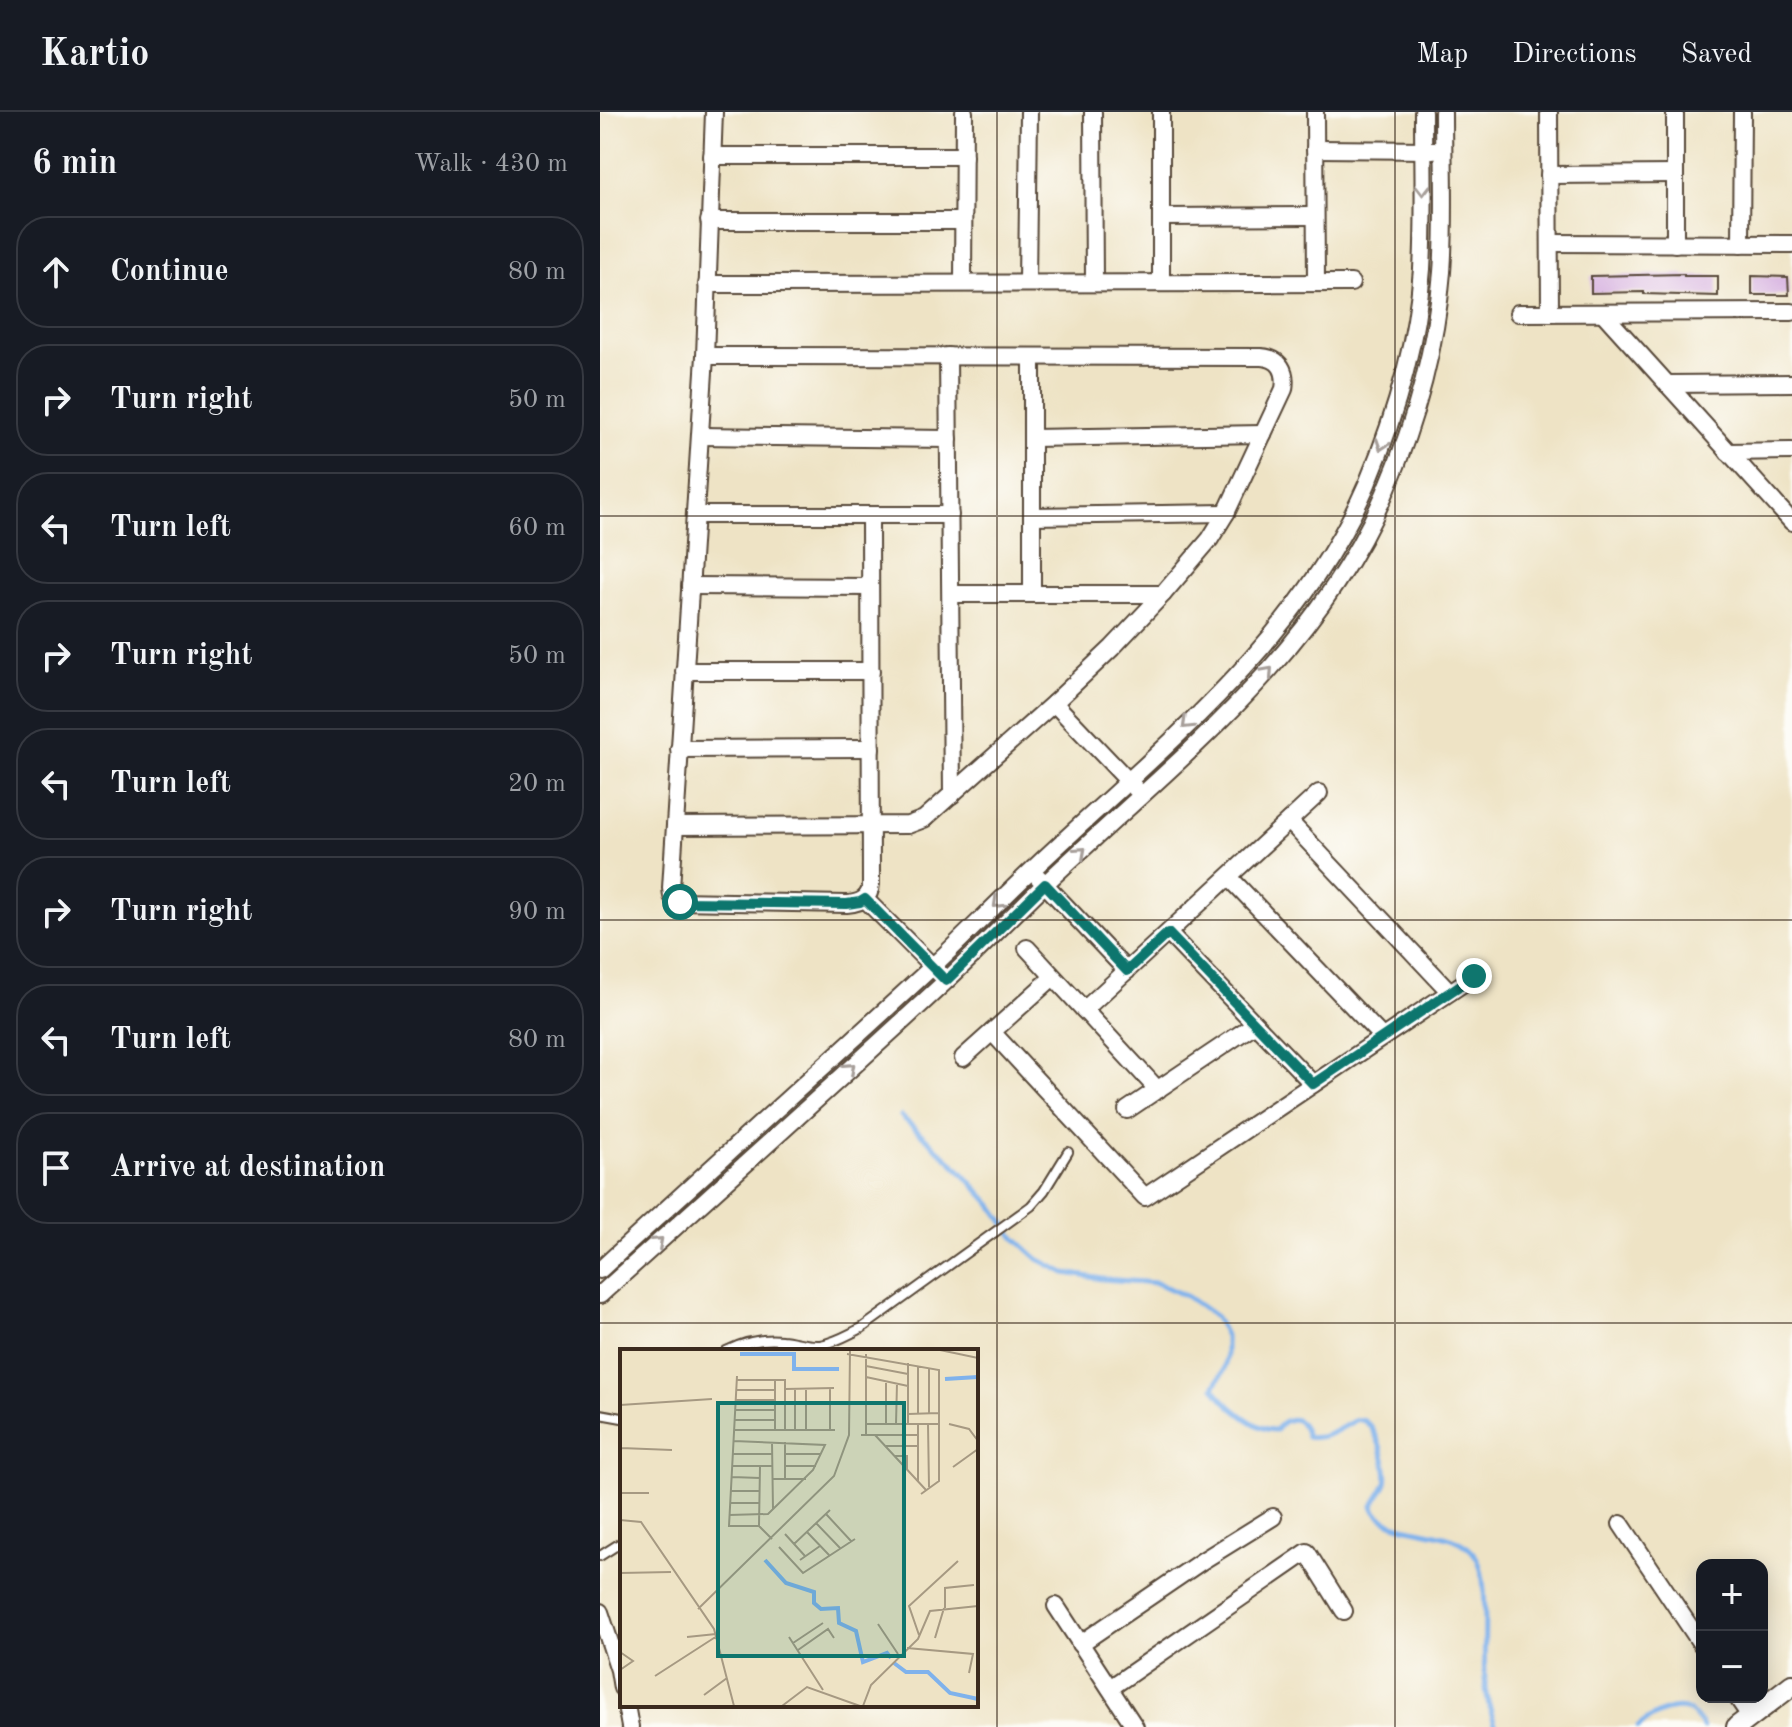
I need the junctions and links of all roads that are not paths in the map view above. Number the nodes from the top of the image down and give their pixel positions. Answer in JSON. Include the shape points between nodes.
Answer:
{"nodes":[{"id":1,"x":714,"y":112,"type":"edge"},
{"id":2,"x":964,"y":112,"type":"edge"},
{"id":3,"x":1029,"y":112,"type":"edge"},
{"id":4,"x":1093,"y":112,"type":"edge"},
{"id":5,"x":1161,"y":112,"type":"edge"},
{"id":6,"x":1315,"y":112,"type":"edge"},
{"id":7,"x":1423,"y":112,"type":"edge"},
{"id":8,"x":1443,"y":112,"type":"edge"},
{"id":9,"x":1549,"y":112,"type":"edge"},
{"id":10,"x":1675,"y":112,"type":"edge"},
{"id":11,"x":1742,"y":112,"type":"edge"},
{"id":12,"x":1315,"y":149,"type":"junction"},
{"id":13,"x":1423,"y":150,"type":"junction"},
{"id":14,"x":1443,"y":150,"type":"junction"},
{"id":15,"x":712,"y":156,"type":"junction"},
{"id":16,"x":964,"y":156,"type":"junction"},
{"id":17,"x":1675,"y":174,"type":"junction"},
{"id":18,"x":1549,"y":175,"type":"junction"},
{"id":19,"x":1315,"y":216,"type":"junction"},
{"id":20,"x":1161,"y":217,"type":"junction"},
{"id":21,"x":709,"y":221,"type":"junction"},
{"id":22,"x":963,"y":221,"type":"junction"},
{"id":23,"x":1550,"y":243,"type":"junction"},
{"id":24,"x":1675,"y":244,"type":"junction"},
{"id":25,"x":1741,"y":244,"type":"junction"},
{"id":26,"x":1792,"y":244,"type":"edge"},
{"id":27,"x":963,"y":283,"type":"junction"},
{"id":28,"x":1027,"y":283,"type":"junction"},
{"id":29,"x":1094,"y":283,"type":"junction"},
{"id":30,"x":1161,"y":283,"type":"junction"},
{"id":31,"x":1316,"y":283,"type":"junction"},
{"id":32,"x":1351,"y":283,"type":"dead end"},
{"id":33,"x":707,"y":284,"type":"junction"},
{"id":34,"x":1792,"y":312,"type":"edge"},
{"id":35,"x":1518,"y":313,"type":"dead end"},
{"id":36,"x":1550,"y":313,"type":"junction"},
{"id":37,"x":1603,"y":313,"type":"junction"},
{"id":38,"x":705,"y":356,"type":"junction"},
{"id":39,"x":948,"y":356,"type":"junction"},
{"id":40,"x":1032,"y":357,"type":"junction"},
{"id":41,"x":1792,"y":383,"type":"edge"},
{"id":42,"x":1667,"y":384,"type":"junction"},
{"id":43,"x":1397,"y":400,"type":"junction"},
{"id":44,"x":1416,"y":407,"type":"junction"},
{"id":45,"x":1263,"y":434,"type":"junction"},
{"id":46,"x":700,"y":436,"type":"junction"},
{"id":47,"x":1032,"y":438,"type":"junction"},
{"id":48,"x":949,"y":439,"type":"junction"},
{"id":49,"x":1792,"y":451,"type":"edge"},
{"id":50,"x":1728,"y":452,"type":"junction"},
{"id":51,"x":1226,"y":513,"type":"junction"},
{"id":52,"x":695,"y":515,"type":"junction"},
{"id":53,"x":870,"y":515,"type":"junction"},
{"id":54,"x":950,"y":515,"type":"junction"},
{"id":55,"x":1032,"y":516,"type":"junction"},
{"id":56,"x":1792,"y":522,"type":"edge"},
{"id":57,"x":1322,"y":567,"type":"junction"},
{"id":58,"x":1340,"y":578,"type":"junction"},
{"id":59,"x":690,"y":586,"type":"junction"},
{"id":60,"x":870,"y":587,"type":"junction"},
{"id":61,"x":951,"y":594,"type":"junction"},
{"id":62,"x":1032,"y":594,"type":"junction"},
{"id":63,"x":1163,"y":594,"type":"junction"},
{"id":64,"x":684,"y":671,"type":"junction"},
{"id":65,"x":871,"y":671,"type":"junction"},
{"id":66,"x":1054,"y":703,"type":"junction"},
{"id":67,"x":871,"y":748,"type":"junction"},
{"id":68,"x":679,"y":749,"type":"junction"},
{"id":69,"x":1128,"y":781,"type":"junction"},
{"id":70,"x":1319,"y":793,"type":"dead end"},
{"id":71,"x":952,"y":795,"type":"junction"},
{"id":72,"x":1143,"y":796,"type":"junction"},
{"id":73,"x":1289,"y":821,"type":"junction"},
{"id":74,"x":871,"y":825,"type":"junction"},
{"id":75,"x":675,"y":826,"type":"junction"},
{"id":76,"x":1031,"y":870,"type":"junction"},
{"id":77,"x":1229,"y":877,"type":"junction"},
{"id":78,"x":1045,"y":884,"type":"junction"},
{"id":79,"x":865,"y":899,"type":"junction"},
{"id":80,"x":1168,"y":933,"type":"junction"},
{"id":81,"x":1027,"y":948,"type":"dead end"},
{"id":82,"x":932,"y":967,"type":"junction"},
{"id":83,"x":1127,"y":971,"type":"junction"},
{"id":84,"x":1474,"y":976,"type":"dead end"},
{"id":85,"x":1053,"y":977,"type":"junction"},
{"id":86,"x":946,"y":981,"type":"junction"},
{"id":87,"x":1450,"y":992,"type":"junction"},
{"id":88,"x":1084,"y":1010,"type":"junction"},
{"id":89,"x":1255,"y":1024,"type":"junction"},
{"id":90,"x":992,"y":1032,"type":"junction"},
{"id":91,"x":1382,"y":1037,"type":"junction"},
{"id":92,"x":963,"y":1058,"type":"dead end"},
{"id":93,"x":1313,"y":1084,"type":"junction"},
{"id":94,"x":1158,"y":1090,"type":"junction"},
{"id":95,"x":1127,"y":1110,"type":"dead end"},
{"id":96,"x":1068,"y":1152,"type":"dead end"},
{"id":97,"x":600,"y":1270,"type":"edge"},
{"id":98,"x":600,"y":1295,"type":"edge"},
{"id":99,"x":730,"y":1349,"type":"edge"},
{"id":100,"x":600,"y":1414,"type":"edge"},
{"id":101,"x":620,"y":1418,"type":"edge"},
{"id":102,"x":1273,"y":1517,"type":"dead end"},
{"id":103,"x":1621,"y":1524,"type":"dead end"},
{"id":104,"x":620,"y":1543,"type":"edge"},
{"id":105,"x":600,"y":1556,"type":"edge"},
{"id":106,"x":1056,"y":1606,"type":"dead end"},
{"id":107,"x":1344,"y":1611,"type":"dead end"},
{"id":108,"x":601,"y":1615,"type":"edge"},
{"id":109,"x":1696,"y":1636,"type":"edge"},
{"id":110,"x":1080,"y":1644,"type":"junction"},
{"id":111,"x":620,"y":1676,"type":"edge"},
{"id":112,"x":1792,"y":1685,"type":"edge"},
{"id":113,"x":1110,"y":1688,"type":"junction"},
{"id":114,"x":626,"y":1707,"type":"edge"},
{"id":115,"x":1744,"y":1722,"type":"edge"},
{"id":116,"x":630,"y":1727,"type":"edge"},
{"id":117,"x":1135,"y":1727,"type":"edge"}],
"edges":[{"from":1,"to":15,"type":"street"},
{"from":2,"to":16,"type":"street"},
{"from":3,"to":28,"type":"street"},
{"from":4,"to":29,"type":"street"},
{"from":5,"to":20,"type":"street"},
{"from":6,"to":12,"type":"street"},
{"from":7,"to":13,"type":"street"},
{"from":8,"to":14,"type":"street"},
{"from":9,"to":18,"type":"street"},
{"from":10,"to":17,"type":"street"},
{"from":11,"to":25,"type":"street"},
{"from":12,"to":13,"type":"street"},
{"from":12,"to":19,"type":"street"},
{"from":13,"to":14,"type":"street"},
{"from":13,"to":43,"type":"street","one_way":true,"via":[[1420,290]]},
{"from":14,"to":44,"type":"street","via":[[1440,292]]},
{"from":15,"to":16,"type":"street"},
{"from":15,"to":21,"type":"street"},
{"from":16,"to":22,"type":"street"},
{"from":17,"to":18,"type":"street"},
{"from":17,"to":24,"type":"street"},
{"from":18,"to":23,"type":"street"},
{"from":19,"to":20,"type":"street"},
{"from":19,"to":31,"type":"street"},
{"from":20,"to":30,"type":"street"},
{"from":21,"to":22,"type":"street"},
{"from":21,"to":33,"type":"street"},
{"from":22,"to":27,"type":"street"},
{"from":23,"to":24,"type":"street"},
{"from":23,"to":36,"type":"street"},
{"from":24,"to":25,"type":"street"},
{"from":25,"to":26,"type":"street"},
{"from":27,"to":28,"type":"street"},
{"from":27,"to":33,"type":"street"},
{"from":28,"to":29,"type":"street"},
{"from":29,"to":30,"type":"street"},
{"from":30,"to":31,"type":"street"},
{"from":31,"to":32,"type":"street"},
{"from":33,"to":38,"type":"street"},
{"from":34,"to":37,"type":"street"},
{"from":35,"to":36,"type":"street"},
{"from":36,"to":37,"type":"street"},
{"from":37,"to":42,"type":"street"},
{"from":38,"to":39,"type":"street"},
{"from":38,"to":46,"type":"street"},
{"from":39,"to":40,"type":"street"},
{"from":39,"to":48,"type":"street"},
{"from":40,"to":45,"type":"street","via":[[1269,358],[1280,365],[1285,380]]},
{"from":40,"to":47,"type":"street"},
{"from":41,"to":42,"type":"street"},
{"from":42,"to":50,"type":"street"},
{"from":43,"to":44,"type":"street"},
{"from":43,"to":57,"type":"street","one_way":true,"via":[[1365,487]]},
{"from":44,"to":58,"type":"street","via":[[1384,496]]},
{"from":45,"to":47,"type":"street"},
{"from":45,"to":51,"type":"street"},
{"from":46,"to":48,"type":"street"},
{"from":46,"to":52,"type":"street"},
{"from":47,"to":55,"type":"street"},
{"from":48,"to":54,"type":"street"},
{"from":49,"to":50,"type":"street"},
{"from":50,"to":56,"type":"street"},
{"from":51,"to":55,"type":"street"},
{"from":51,"to":63,"type":"street"},
{"from":52,"to":53,"type":"street"},
{"from":52,"to":59,"type":"street"},
{"from":53,"to":54,"type":"street"},
{"from":53,"to":60,"type":"street"},
{"from":54,"to":61,"type":"street"},
{"from":55,"to":62,"type":"street"},
{"from":57,"to":58,"type":"street"},
{"from":57,"to":69,"type":"street","one_way":true,"via":[[1239,674]]},
{"from":72,"to":58,"type":"street","one_way":true,"via":[[1254,688]]},
{"from":59,"to":60,"type":"street"},
{"from":59,"to":64,"type":"street"},
{"from":60,"to":65,"type":"street"},
{"from":61,"to":62,"type":"street"},
{"from":61,"to":71,"type":"street"},
{"from":62,"to":63,"type":"street"},
{"from":63,"to":66,"type":"street"},
{"from":64,"to":65,"type":"street"},
{"from":64,"to":68,"type":"street"},
{"from":65,"to":67,"type":"street"},
{"from":66,"to":69,"type":"street"},
{"from":66,"to":71,"type":"street"},
{"from":67,"to":68,"type":"street"},
{"from":67,"to":74,"type":"street"},
{"from":68,"to":75,"type":"street"},
{"from":69,"to":72,"type":"street"},
{"from":69,"to":76,"type":"street"},
{"from":70,"to":73,"type":"street"},
{"from":71,"to":74,"type":"street","via":[[919,822]]},
{"from":78,"to":72,"type":"street","one_way":true},
{"from":73,"to":77,"type":"street"},
{"from":73,"to":87,"type":"street"},
{"from":74,"to":75,"type":"street"},
{"from":74,"to":79,"type":"street","via":[[871,884]]},
{"from":75,"to":79,"type":"street","via":[[671,888],[676,901],[847,904]]},
{"from":76,"to":78,"type":"street"},
{"from":76,"to":82,"type":"street","one_way":true},
{"from":77,"to":80,"type":"street"},
{"from":77,"to":91,"type":"street"},
{"from":78,"to":83,"type":"street"},
{"from":78,"to":86,"type":"street"},
{"from":79,"to":82,"type":"street"},
{"from":80,"to":83,"type":"street"},
{"from":80,"to":89,"type":"street"},
{"from":81,"to":85,"type":"street"},
{"from":82,"to":86,"type":"street"},
{"from":82,"to":97,"type":"street"},
{"from":83,"to":88,"type":"street"},
{"from":84,"to":87,"type":"street"},
{"from":85,"to":88,"type":"street"},
{"from":85,"to":90,"type":"street"},
{"from":98,"to":86,"type":"street","one_way":true},
{"from":87,"to":91,"type":"street"},
{"from":88,"to":94,"type":"street"},
{"from":89,"to":93,"type":"street"},
{"from":89,"to":94,"type":"street"},
{"from":90,"to":92,"type":"street"},
{"from":90,"to":93,"type":"street","via":[[1145,1197]]},
{"from":91,"to":93,"type":"street"},
{"from":94,"to":95,"type":"street"},
{"from":96,"to":99,"type":"lane","via":[[1031,1206],[862,1328],[820,1345],[762,1340]]},
{"from":100,"to":101,"type":"lane"},
{"from":102,"to":110,"type":"street"},
{"from":103,"to":109,"type":"street"},
{"from":104,"to":105,"type":"lane"},
{"from":106,"to":110,"type":"street"},
{"from":107,"to":113,"type":"street","via":[[1307,1552]]},
{"from":108,"to":111,"type":"street"},
{"from":110,"to":113,"type":"street"},
{"from":112,"to":115,"type":"street"},
{"from":113,"to":117,"type":"street"},
{"from":114,"to":116,"type":"street"}]}
